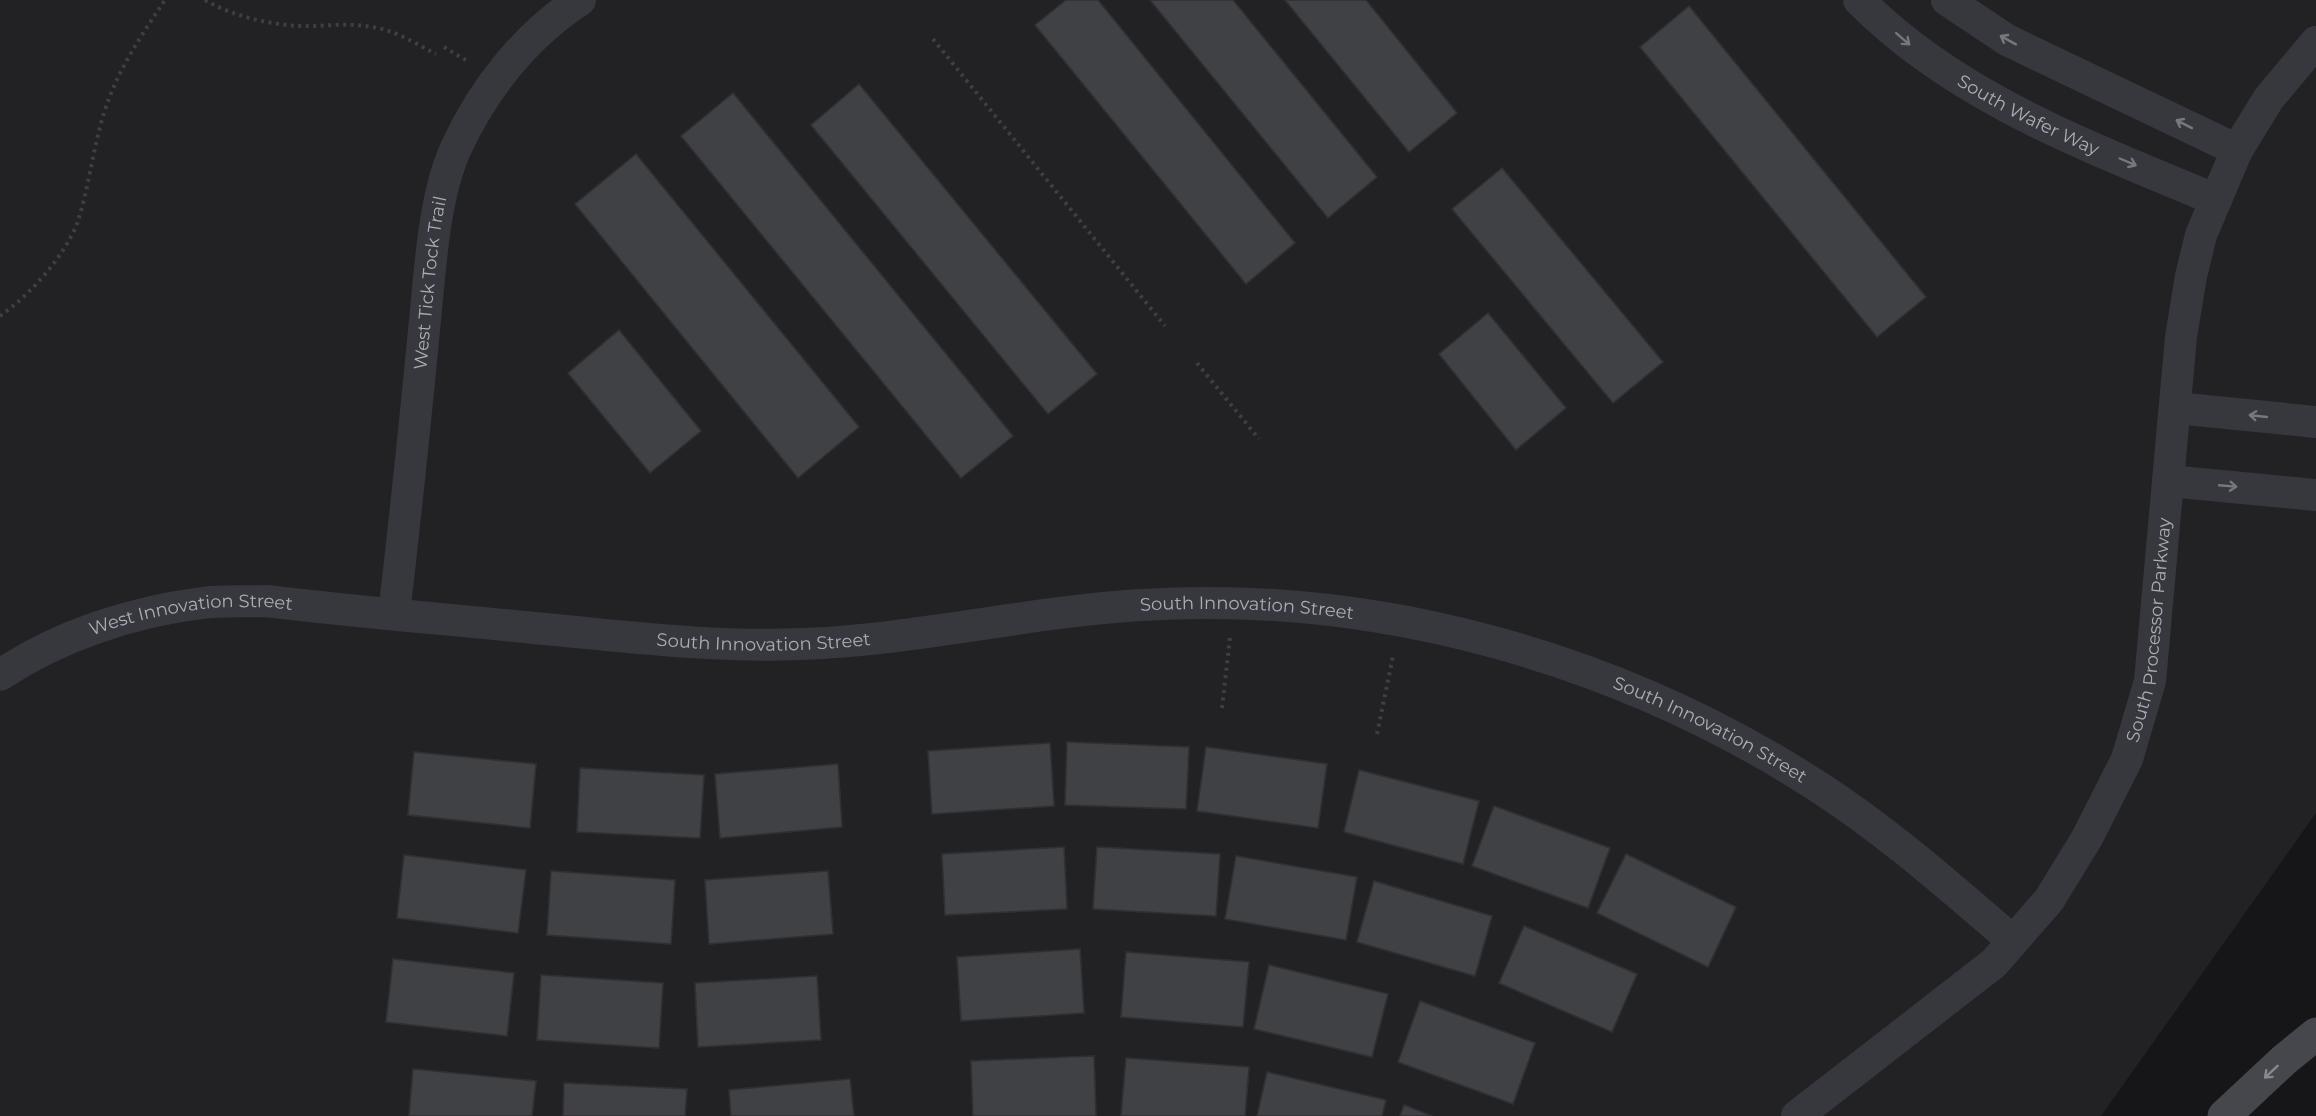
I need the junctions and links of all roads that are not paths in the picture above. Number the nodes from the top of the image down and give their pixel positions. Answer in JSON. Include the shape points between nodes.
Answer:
{"nodes":[{"id":1,"x":580,"y":0,"type":"edge"},
{"id":2,"x":1859,"y":0,"type":"edge"},
{"id":3,"x":1947,"y":0,"type":"edge"},
{"id":4,"x":2316,"y":42,"type":"edge"},
{"id":5,"x":2236,"y":150,"type":"junction"},
{"id":6,"x":2216,"y":200,"type":"junction"},
{"id":7,"x":2176,"y":408,"type":"junction"},
{"id":8,"x":2316,"y":422,"type":"edge"},
{"id":9,"x":2169,"y":481,"type":"junction"},
{"id":10,"x":2316,"y":495,"type":"edge"},
{"id":11,"x":394,"y":614,"type":"junction"},
{"id":12,"x":0,"y":675,"type":"edge"},
{"id":13,"x":2013,"y":941,"type":"junction"},
{"id":14,"x":2316,"y":1034,"type":"edge"},
{"id":15,"x":1797,"y":1116,"type":"edge"},
{"id":16,"x":2224,"y":1116,"type":"edge"}],
"edges":[{"from":1,"to":11,"type":"street","name":"West Tick Tock Trail","via":[[526,44],[484,95],[455,149],[439,208],[431,267]]},
{"from":2,"to":6,"type":"street","name":"South Wafer Way","one_way":true,"via":[[1910,45],[1957,79],[2079,142]]},
{"from":5,"to":3,"type":"street","one_way":true,"via":[[2034,54]]},
{"from":4,"to":5,"type":"street","name":"South Processor Parkway","via":[[2270,98]]},
{"from":5,"to":6,"type":"street","name":"South Processor Parkway"},
{"from":6,"to":7,"type":"street","name":"South Processor Parkway","via":[[2201,235],[2191,276],[2181,337]]},
{"from":8,"to":7,"type":"street","one_way":true},
{"from":7,"to":9,"type":"street","name":"South Processor Parkway"},
{"from":9,"to":10,"type":"street","one_way":true},
{"from":9,"to":13,"type":"street","name":"South Processor Parkway","via":[[2150,681],[2127,759],[2087,838],[2049,900]]},
{"from":11,"to":12,"type":"street","name":"West Innovation Street","via":[[267,601],[204,603],[134,615],[72,637]]},
{"from":11,"to":13,"type":"street","name":"South Innovation Street","via":[[717,644],[799,645],[890,639],[1058,611],[1145,604],[1305,606],[1438,629],[1518,648],[1599,675],[1741,740],[1820,788],[1886,836]]},
{"from":13,"to":15,"type":"street","name":"South Processor Parkway","via":[[1994,963]]},
{"from":14,"to":16,"type":"main road","one_way":true}]}
